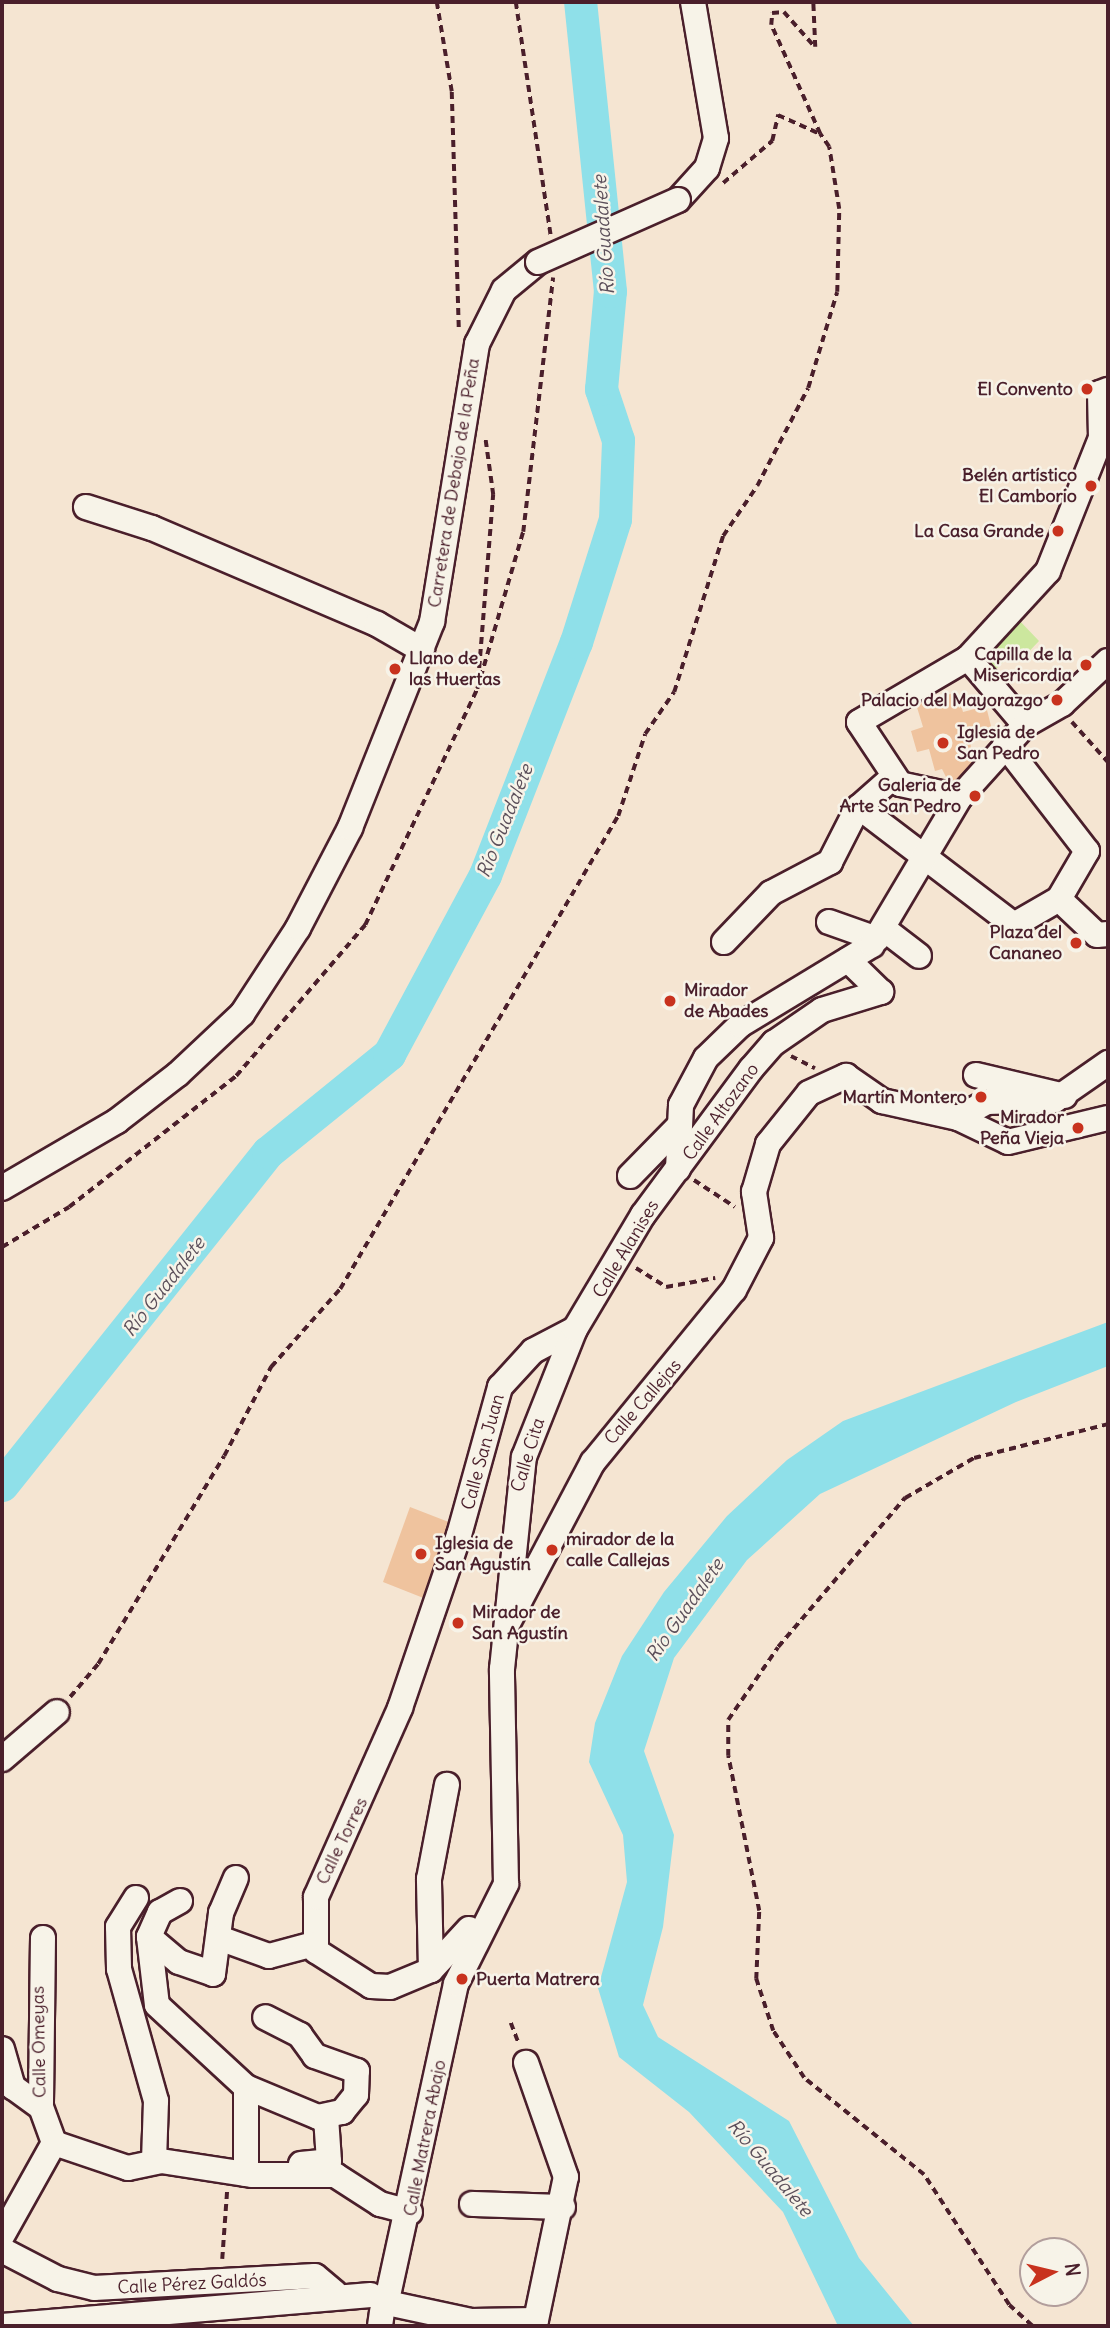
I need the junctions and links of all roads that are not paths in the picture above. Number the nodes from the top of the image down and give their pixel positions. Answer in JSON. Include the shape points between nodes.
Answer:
{"nodes":[{"id":1,"x":693,"y":2,"type":"edge"},
{"id":2,"x":1105,"y":390,"type":"edge"},
{"id":3,"x":86,"y":507,"type":"dead end"},
{"id":4,"x":422,"y":650,"type":"junction"},
{"id":5,"x":968,"y":658,"type":"junction"},
{"id":6,"x":1108,"y":662,"type":"edge"},
{"id":7,"x":1025,"y":725,"type":"junction"},
{"id":8,"x":1005,"y":745,"type":"junction"},
{"id":9,"x":893,"y":777,"type":"junction"},
{"id":10,"x":960,"y":797,"type":"junction"},
{"id":11,"x":859,"y":807,"type":"junction"},
{"id":12,"x":929,"y":857,"type":"junction"},
{"id":13,"x":1059,"y":900,"type":"junction"},
{"id":14,"x":829,"y":922,"type":"dead end"},
{"id":15,"x":880,"y":934,"type":"junction"},
{"id":16,"x":1108,"y":934,"type":"edge"},
{"id":17,"x":724,"y":942,"type":"dead end"},
{"id":18,"x":919,"y":957,"type":"dead end"},
{"id":19,"x":848,"y":960,"type":"junction"},
{"id":20,"x":1108,"y":1063,"type":"edge"},
{"id":21,"x":976,"y":1075,"type":"dead end"},
{"id":22,"x":1065,"y":1096,"type":"junction"},
{"id":23,"x":958,"y":1118,"type":"junction"},
{"id":24,"x":1108,"y":1118,"type":"edge"},
{"id":25,"x":678,"y":1127,"type":"junction"},
{"id":26,"x":678,"y":1169,"type":"junction"},
{"id":27,"x":630,"y":1176,"type":"dead end"},
{"id":28,"x":2,"y":1188,"type":"edge"},
{"id":29,"x":575,"y":1329,"type":"junction"},
{"id":30,"x":505,"y":1629,"type":"junction"},
{"id":31,"x":421,"y":1648,"type":"joint"},
{"id":32,"x":57,"y":1712,"type":"road end"},
{"id":33,"x":2,"y":1759,"type":"edge"},
{"id":34,"x":447,"y":1785,"type":"dead end"},
{"id":35,"x":236,"y":1878,"type":"dead end"},
{"id":36,"x":136,"y":1898,"type":"dead end"},
{"id":37,"x":180,"y":1901,"type":"dead end"},
{"id":38,"x":494,"y":1910,"type":"junction"},
{"id":39,"x":149,"y":1937,"type":"junction"},
{"id":40,"x":43,"y":1938,"type":"dead end"},
{"id":41,"x":219,"y":1938,"type":"junction"},
{"id":42,"x":314,"y":1944,"type":"junction"},
{"id":43,"x":118,"y":1964,"type":"junction"},
{"id":44,"x":431,"y":1970,"type":"junction"},
{"id":45,"x":156,"y":1998,"type":"junction"},
{"id":46,"x":265,"y":2017,"type":"dead end"},
{"id":47,"x":2,"y":2049,"type":"edge"},
{"id":48,"x":526,"y":2063,"type":"dead end"},
{"id":49,"x":246,"y":2087,"type":"junction"},
{"id":50,"x":41,"y":2107,"type":"junction"},
{"id":51,"x":334,"y":2115,"type":"junction"},
{"id":52,"x":54,"y":2143,"type":"junction"},
{"id":53,"x":154,"y":2162,"type":"junction"},
{"id":54,"x":237,"y":2173,"type":"junction"},
{"id":55,"x":288,"y":2174,"type":"junction"},
{"id":56,"x":472,"y":2204,"type":"dead end"},
{"id":57,"x":563,"y":2207,"type":"junction"},
{"id":58,"x":410,"y":2212,"type":"junction"},
{"id":59,"x":2,"y":2236,"type":"edge"},
{"id":60,"x":2,"y":2250,"type":"edge"},
{"id":61,"x":335,"y":2294,"type":"junction"},
{"id":62,"x":383,"y":2305,"type":"edge"},
{"id":63,"x":501,"y":2324,"type":"edge"},
{"id":64,"x":2,"y":2326,"type":"edge"}],
"edges":[{"from":1,"to":4,"type":"street","name":"Carretera de Debajo de la Peña","bridge":true,"via":[[716,138],[707,168],[678,200],[538,262],[504,290],[477,344],[456,498]]},
{"from":2,"to":5,"type":"street","via":[[1101,438],[1060,551],[1020,607]]},
{"from":3,"to":4,"type":"street","via":[[165,533],[377,624]]},
{"from":4,"to":28,"type":"street","name":"Carretera de Debajo de la Peña","via":[[350,828],[298,928],[242,1014],[117,1121]]},
{"from":5,"to":7,"type":"street"},
{"from":5,"to":9,"type":"street","via":[[859,722]]},
{"from":6,"to":7,"type":"street","via":[[1059,706]]},
{"from":7,"to":8,"type":"street"},
{"from":8,"to":10,"type":"street"},
{"from":8,"to":13,"type":"street","via":[[1087,851]]},
{"from":9,"to":10,"type":"street","via":[[908,788]]},
{"from":9,"to":11,"type":"street"},
{"from":10,"to":12,"type":"street"},
{"from":11,"to":12,"type":"street"},
{"from":11,"to":17,"type":"street","via":[[830,862],[771,893]]},
{"from":12,"to":13,"type":"street","via":[[1017,926]]},
{"from":12,"to":15,"type":"street"},
{"from":13,"to":16,"type":"street","via":[[1097,935]]},
{"from":14,"to":15,"type":"street"},
{"from":15,"to":18,"type":"street"},
{"from":15,"to":19,"type":"street"},
{"from":19,"to":25,"type":"street","via":[[722,1039],[690,1082]]},
{"from":19,"to":26,"type":"street","name":"Calle Altozano","via":[[881,992],[830,1006],[771,1046]]},
{"from":20,"to":22,"type":"street"},
{"from":21,"to":22,"type":"street"},
{"from":22,"to":23,"type":"street","via":[[1038,1104],[987,1102]]},
{"from":23,"to":24,"type":"street","via":[[1008,1142]]},
{"from":23,"to":30,"type":"street","name":"Calle Callejas","via":[[882,1101],[849,1077],[836,1077],[805,1096],[768,1143],[754,1203],[761,1238],[737,1285],[593,1462]]},
{"from":25,"to":26,"type":"street"},
{"from":25,"to":27,"type":"street"},
{"from":26,"to":29,"type":"street","name":"Calle Alanises"},
{"from":29,"to":30,"type":"street","name":"Calle Cita","via":[[519,1473]]},
{"from":29,"to":31,"type":"street","name":"Calle San Juan","via":[[533,1351],[500,1387]]},
{"from":30,"to":38,"type":"street","name":"Calle Callejas","via":[[501,1759],[507,1868]]},
{"from":31,"to":42,"type":"street","name":"Calle Torres","via":[[376,1769],[319,1885]]},
{"from":32,"to":33,"type":"street"},
{"from":34,"to":44,"type":"street","via":[[429,1879]]},
{"from":35,"to":41,"type":"street","via":[[221,1913]]},
{"from":36,"to":43,"type":"street","via":[[118,1927]]},
{"from":37,"to":39,"type":"street","via":[[160,1912]]},
{"from":38,"to":44,"type":"street"},
{"from":38,"to":58,"type":"street","name":"Calle Matrera Abajo","via":[[456,1984]]},
{"from":39,"to":41,"type":"street","via":[[179,1962],[210,1974]]},
{"from":39,"to":45,"type":"street"},
{"from":40,"to":50,"type":"street","name":"Calle Omeyas"},
{"from":41,"to":42,"type":"street","via":[[270,1955]]},
{"from":42,"to":44,"type":"street","via":[[341,1973],[371,1986],[390,1987]]},
{"from":43,"to":45,"type":"street"},
{"from":43,"to":53,"type":"street","via":[[124,2006],[156,2101]]},
{"from":45,"to":49,"type":"street","via":[[176,2029]]},
{"from":46,"to":51,"type":"street","via":[[300,2035],[315,2056],[357,2071],[356,2095]]},
{"from":47,"to":50,"type":"street","via":[[13,2087]]},
{"from":48,"to":57,"type":"street","via":[[563,2158]]},
{"from":49,"to":51,"type":"street","via":[[300,2113]]},
{"from":49,"to":54,"type":"street"},
{"from":50,"to":52,"type":"street","name":"Calle Omeyas"},
{"from":51,"to":55,"type":"street","via":[[329,2161],[288,2165]]},
{"from":52,"to":53,"type":"street","via":[[119,2167]]},
{"from":52,"to":59,"type":"street"},
{"from":53,"to":54,"type":"street"},
{"from":54,"to":55,"type":"street"},
{"from":55,"to":58,"type":"street","via":[[335,2175],[380,2204]]},
{"from":56,"to":57,"type":"street"},
{"from":57,"to":63,"type":"street","name":"Calle Pérez Galdós","via":[[536,2319]]},
{"from":58,"to":62,"type":"street","name":"Calle Matrera Abajo"},
{"from":60,"to":61,"type":"street","name":"Calle Pérez Galdós","via":[[43,2273],[115,2289],[315,2276]]},
{"from":61,"to":62,"type":"street","name":"Calle Pérez Galdós"},
{"from":61,"to":64,"type":"street","name":"Calle Pérez Galdós"},
{"from":62,"to":63,"type":"street","name":"Calle Pérez Galdós"}]}
